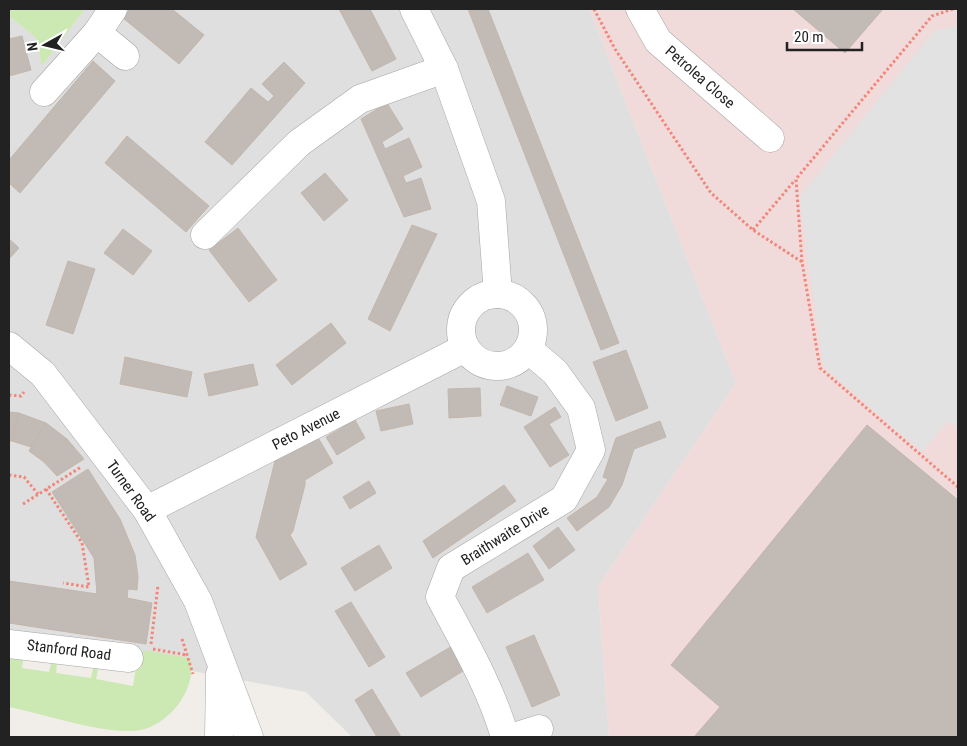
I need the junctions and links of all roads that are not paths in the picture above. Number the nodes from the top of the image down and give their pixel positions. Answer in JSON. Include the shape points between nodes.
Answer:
{"nodes":[{"id":1,"x":113,"y":9,"type":"edge"},
{"id":2,"x":414,"y":9,"type":"edge"},
{"id":3,"x":640,"y":9,"type":"edge"},
{"id":4,"x":97,"y":33,"type":"junction"},
{"id":5,"x":125,"y":56,"type":"dead end"},
{"id":6,"x":444,"y":69,"type":"junction"},
{"id":7,"x":44,"y":92,"type":"dead end"},
{"id":8,"x":770,"y":138,"type":"dead end"},
{"id":9,"x":205,"y":235,"type":"dead end"},
{"id":10,"x":498,"y":294,"type":"junction"},
{"id":11,"x":9,"y":346,"type":"edge"},
{"id":12,"x":465,"y":348,"type":"junction"},
{"id":13,"x":528,"y":349,"type":"junction"},
{"id":14,"x":148,"y":510,"type":"junction"},
{"id":15,"x":9,"y":644,"type":"edge"},
{"id":16,"x":140,"y":654,"type":"road end"},
{"id":17,"x":220,"y":657,"type":"junction"},
{"id":18,"x":539,"y":729,"type":"dead end"},
{"id":19,"x":218,"y":737,"type":"edge"},
{"id":20,"x":249,"y":737,"type":"edge"},
{"id":21,"x":505,"y":737,"type":"edge"},
{"id":22,"x":514,"y":737,"type":"edge"}],
"edges":[{"from":1,"to":4,"type":"street"},
{"from":2,"to":6,"type":"street"},
{"from":3,"to":8,"type":"street","name":"Petrolea Close","via":[[658,41]]},
{"from":4,"to":5,"type":"street"},
{"from":4,"to":7,"type":"street"},
{"from":6,"to":9,"type":"street","via":[[360,99],[299,143],[254,198]]},
{"from":6,"to":10,"type":"street","via":[[491,201]]},
{"from":10,"to":12,"type":"street","via":[[477,300],[464,316],[461,327]]},
{"from":10,"to":13,"type":"street","via":[[521,303],[528,313],[532,325]]},
{"from":11,"to":14,"type":"street","name":"Turner Road","via":[[43,374]]},
{"from":12,"to":13,"type":"street","via":[[473,358],[496,366],[508,364]]},
{"from":12,"to":14,"type":"street","name":"Peto Avenue"},
{"from":13,"to":21,"type":"street","name":"Braithwaite Drive","via":[[556,372],[581,408],[591,450],[564,499],[451,568],[440,597],[476,666]]},
{"from":14,"to":17,"type":"street","name":"Turner Road","via":[[198,601]]},
{"from":15,"to":16,"type":"street","name":"Stanford Road"},
{"from":17,"to":19,"type":"street","name":"Turner Road"},
{"from":17,"to":20,"type":"street","name":"Turner Road"},
{"from":18,"to":22,"type":"street"}]}
